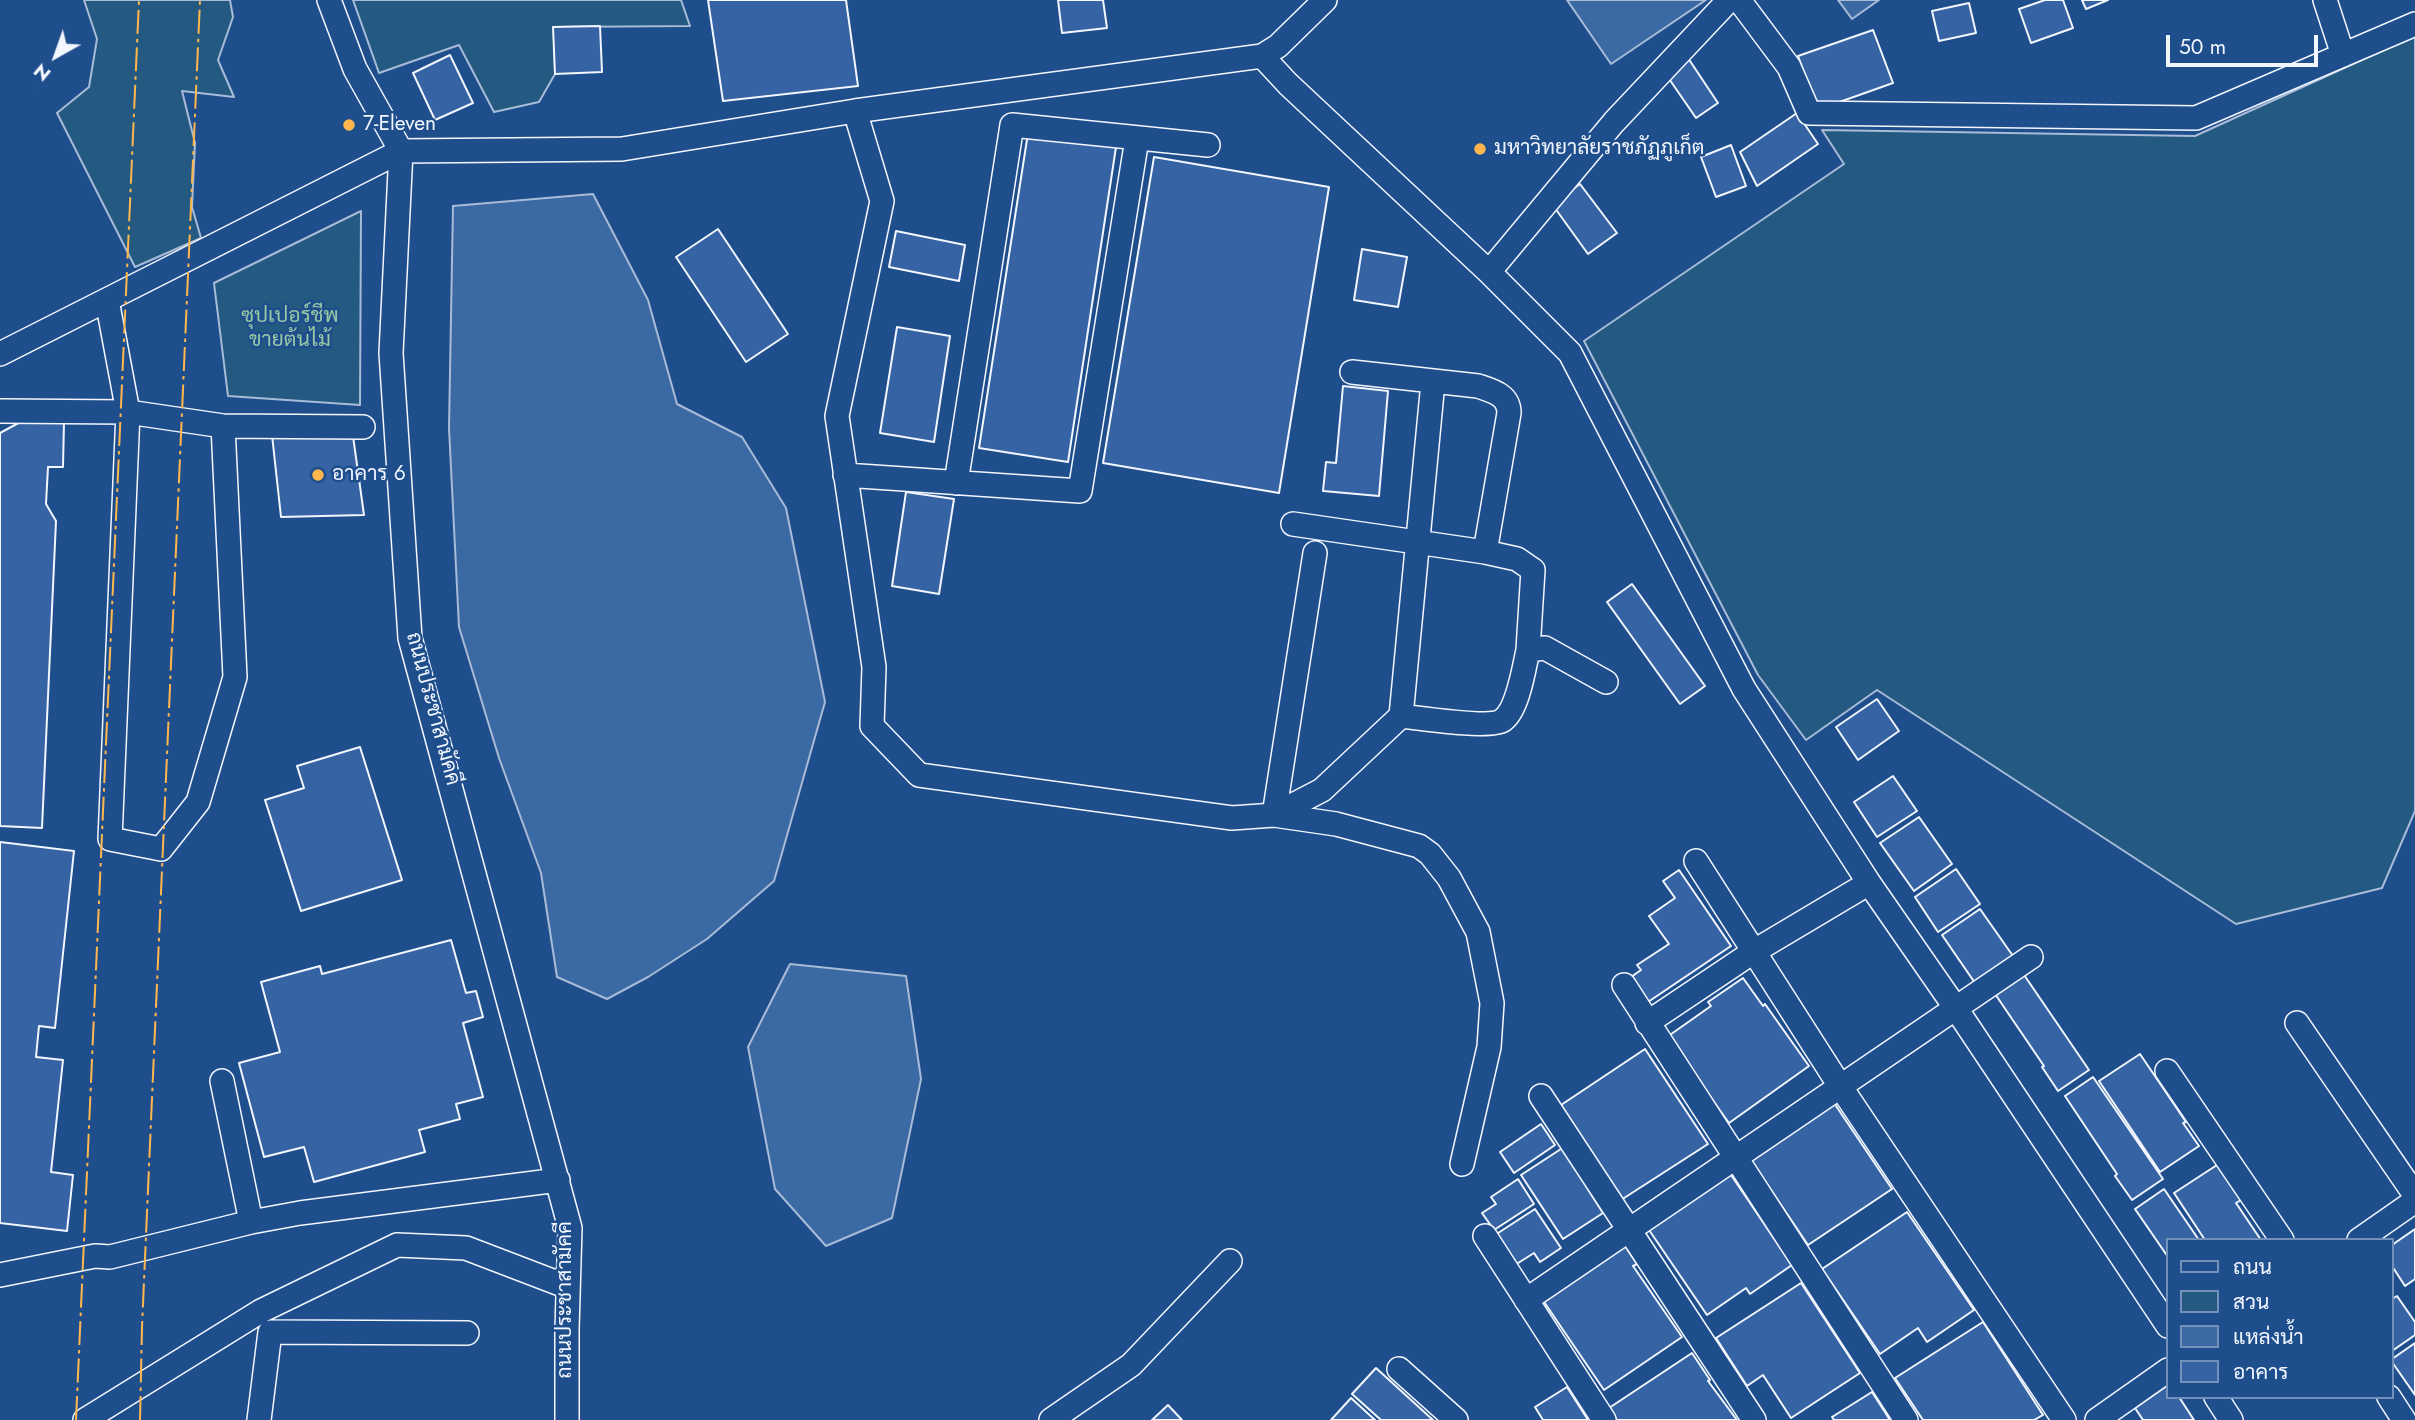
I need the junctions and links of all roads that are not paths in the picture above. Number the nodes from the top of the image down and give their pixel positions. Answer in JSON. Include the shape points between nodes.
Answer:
{"nodes":[{"id":1,"x":329,"y":0,"type":"edge"},
{"id":2,"x":1325,"y":0,"type":"edge"},
{"id":3,"x":1729,"y":0,"type":"edge"},
{"id":4,"x":1739,"y":0,"type":"edge"},
{"id":5,"x":2325,"y":0,"type":"edge"},
{"id":6,"x":2415,"y":24,"type":"edge"},
{"id":7,"x":1270,"y":51,"type":"junction"},
{"id":8,"x":2343,"y":55,"type":"junction"},
{"id":9,"x":855,"y":111,"type":"junction"},
{"id":10,"x":1138,"y":139,"type":"junction"},
{"id":11,"x":1208,"y":145,"type":"dead end"},
{"id":12,"x":401,"y":151,"type":"junction"},
{"id":13,"x":1489,"y":272,"type":"junction"},
{"id":14,"x":107,"y":300,"type":"junction"},
{"id":15,"x":0,"y":354,"type":"edge"},
{"id":16,"x":1352,"y":372,"type":"dead end"},
{"id":17,"x":1433,"y":382,"type":"junction"},
{"id":18,"x":0,"y":411,"type":"edge"},
{"id":19,"x":128,"y":412,"type":"junction"},
{"id":20,"x":223,"y":426,"type":"junction"},
{"id":21,"x":363,"y":427,"type":"dead end"},
{"id":22,"x":845,"y":475,"type":"junction"},
{"id":23,"x":956,"y":482,"type":"junction"},
{"id":24,"x":1293,"y":524,"type":"dead end"},
{"id":25,"x":1419,"y":543,"type":"junction"},
{"id":26,"x":1485,"y":552,"type":"junction"},
{"id":27,"x":1315,"y":553,"type":"dead end"},
{"id":28,"x":1528,"y":650,"type":"junction"},
{"id":29,"x":1606,"y":681,"type":"dead end"},
{"id":30,"x":1401,"y":716,"type":"junction"},
{"id":31,"x":1275,"y":815,"type":"junction"},
{"id":32,"x":1696,"y":860,"type":"dead end"},
{"id":33,"x":1869,"y":883,"type":"junction"},
{"id":34,"x":1754,"y":953,"type":"junction"},
{"id":35,"x":2031,"y":957,"type":"dead end"},
{"id":36,"x":1624,"y":985,"type":"dead end"},
{"id":37,"x":1955,"y":1007,"type":"junction"},
{"id":38,"x":1647,"y":1023,"type":"junction"},
{"id":39,"x":2297,"y":1023,"type":"dead end"},
{"id":40,"x":2167,"y":1071,"type":"dead end"},
{"id":41,"x":222,"y":1081,"type":"dead end"},
{"id":42,"x":1840,"y":1086,"type":"junction"},
{"id":43,"x":1541,"y":1096,"type":"dead end"},
{"id":44,"x":1735,"y":1157,"type":"junction"},
{"id":45,"x":1462,"y":1164,"type":"dead end"},
{"id":46,"x":558,"y":1180,"type":"junction"},
{"id":47,"x":2415,"y":1195,"type":"edge"},
{"id":48,"x":2415,"y":1201,"type":"edge"},
{"id":49,"x":251,"y":1222,"type":"junction"},
{"id":50,"x":1629,"y":1230,"type":"junction"},
{"id":51,"x":1485,"y":1236,"type":"dead end"},
{"id":52,"x":2281,"y":1238,"type":"edge"},
{"id":53,"x":2362,"y":1238,"type":"edge"},
{"id":54,"x":1230,"y":1261,"type":"dead end"},
{"id":55,"x":0,"y":1275,"type":"edge"},
{"id":56,"x":568,"y":1287,"type":"junction"},
{"id":57,"x":1526,"y":1300,"type":"junction"},
{"id":58,"x":2166,"y":1323,"type":"edge"},
{"id":59,"x":467,"y":1333,"type":"dead end"},
{"id":60,"x":1399,"y":1369,"type":"dead end"},
{"id":61,"x":2166,"y":1371,"type":"edge"},
{"id":62,"x":2217,"y":1399,"type":"edge"},
{"id":63,"x":2390,"y":1399,"type":"edge"},
{"id":64,"x":85,"y":1420,"type":"edge"},
{"id":65,"x":259,"y":1420,"type":"edge"},
{"id":66,"x":567,"y":1420,"type":"edge"},
{"id":67,"x":1051,"y":1420,"type":"edge"},
{"id":68,"x":1455,"y":1420,"type":"edge"},
{"id":69,"x":1604,"y":1420,"type":"edge"},
{"id":70,"x":1754,"y":1420,"type":"edge"},
{"id":71,"x":1906,"y":1420,"type":"edge"},
{"id":72,"x":2064,"y":1420,"type":"edge"},
{"id":73,"x":2097,"y":1420,"type":"edge"},
{"id":74,"x":2231,"y":1420,"type":"edge"},
{"id":75,"x":2404,"y":1420,"type":"edge"}],
"edges":[{"from":1,"to":12,"type":"street","via":[[355,69]]},
{"from":2,"to":7,"type":"street"},
{"from":3,"to":13,"type":"street","via":[[1614,122]]},
{"from":4,"to":8,"type":"street","via":[[1789,67],[1809,113],[2196,118]]},
{"from":5,"to":8,"type":"street"},
{"from":6,"to":8,"type":"street"},
{"from":7,"to":9,"type":"street"},
{"from":7,"to":13,"type":"street","via":[[1288,84]]},
{"from":9,"to":12,"type":"street","via":[[622,149]]},
{"from":9,"to":22,"type":"street","via":[[883,201],[837,416]]},
{"from":10,"to":11,"type":"street"},
{"from":10,"to":23,"type":"street","via":[[1080,491]]},
{"from":10,"to":23,"type":"street","via":[[1012,125]]},
{"from":12,"to":14,"type":"street"},
{"from":12,"to":46,"type":"street","name":"ถนนประชาสามัคคี","via":[[391,353],[410,638]]},
{"from":13,"to":33,"type":"street","via":[[1570,353],[1744,689]]},
{"from":14,"to":15,"type":"street"},
{"from":14,"to":19,"type":"street"},
{"from":16,"to":17,"type":"street"},
{"from":17,"to":25,"type":"street"},
{"from":17,"to":26,"type":"street","via":[[1478,386],[1494,391],[1509,405]]},
{"from":18,"to":19,"type":"street"},
{"from":19,"to":20,"type":"street"},
{"from":19,"to":20,"type":"street","via":[[110,839],[161,849],[198,802],[235,677]]},
{"from":20,"to":21,"type":"street"},
{"from":22,"to":23,"type":"street"},
{"from":22,"to":31,"type":"street","via":[[874,667],[872,726],[919,775],[1232,818]]},
{"from":24,"to":25,"type":"street"},
{"from":25,"to":26,"type":"street"},
{"from":25,"to":30,"type":"street"},
{"from":26,"to":28,"type":"street","via":[[1517,559],[1533,570]]},
{"from":27,"to":31,"type":"street"},
{"from":28,"to":29,"type":"street","via":[[1545,648]]},
{"from":28,"to":30,"type":"street","via":[[1512,709],[1502,721],[1487,724]]},
{"from":30,"to":31,"type":"street","via":[[1322,790]]},
{"from":31,"to":45,"type":"street","via":[[1336,824],[1419,846],[1449,878],[1478,932],[1492,1014],[1489,1048]]},
{"from":32,"to":34,"type":"street"},
{"from":33,"to":34,"type":"street"},
{"from":33,"to":37,"type":"street"},
{"from":34,"to":38,"type":"street"},
{"from":34,"to":42,"type":"street"},
{"from":35,"to":37,"type":"street"},
{"from":36,"to":38,"type":"street"},
{"from":37,"to":42,"type":"street"},
{"from":37,"to":58,"type":"street"},
{"from":38,"to":44,"type":"street"},
{"from":39,"to":47,"type":"street"},
{"from":40,"to":52,"type":"street"},
{"from":41,"to":49,"type":"street"},
{"from":42,"to":44,"type":"street"},
{"from":42,"to":72,"type":"street"},
{"from":43,"to":50,"type":"street"},
{"from":44,"to":50,"type":"street"},
{"from":44,"to":71,"type":"street"},
{"from":46,"to":49,"type":"street"},
{"from":46,"to":56,"type":"street","name":"ถนนประชาสามัคคี","via":[[570,1228]]},
{"from":48,"to":53,"type":"street"},
{"from":49,"to":55,"type":"street","via":[[110,1257]]},
{"from":50,"to":57,"type":"street"},
{"from":50,"to":70,"type":"street"},
{"from":51,"to":57,"type":"street"},
{"from":54,"to":67,"type":"street","via":[[1131,1365]]},
{"from":56,"to":64,"type":"street","via":[[466,1248],[397,1245],[261,1311]]},
{"from":56,"to":66,"type":"street","name":"ถนนประชาสามัคคี"},
{"from":57,"to":69,"type":"street"},
{"from":59,"to":65,"type":"street","via":[[270,1332]]},
{"from":60,"to":68,"type":"street"},
{"from":61,"to":73,"type":"street"},
{"from":62,"to":74,"type":"street"},
{"from":63,"to":75,"type":"street"}]}
